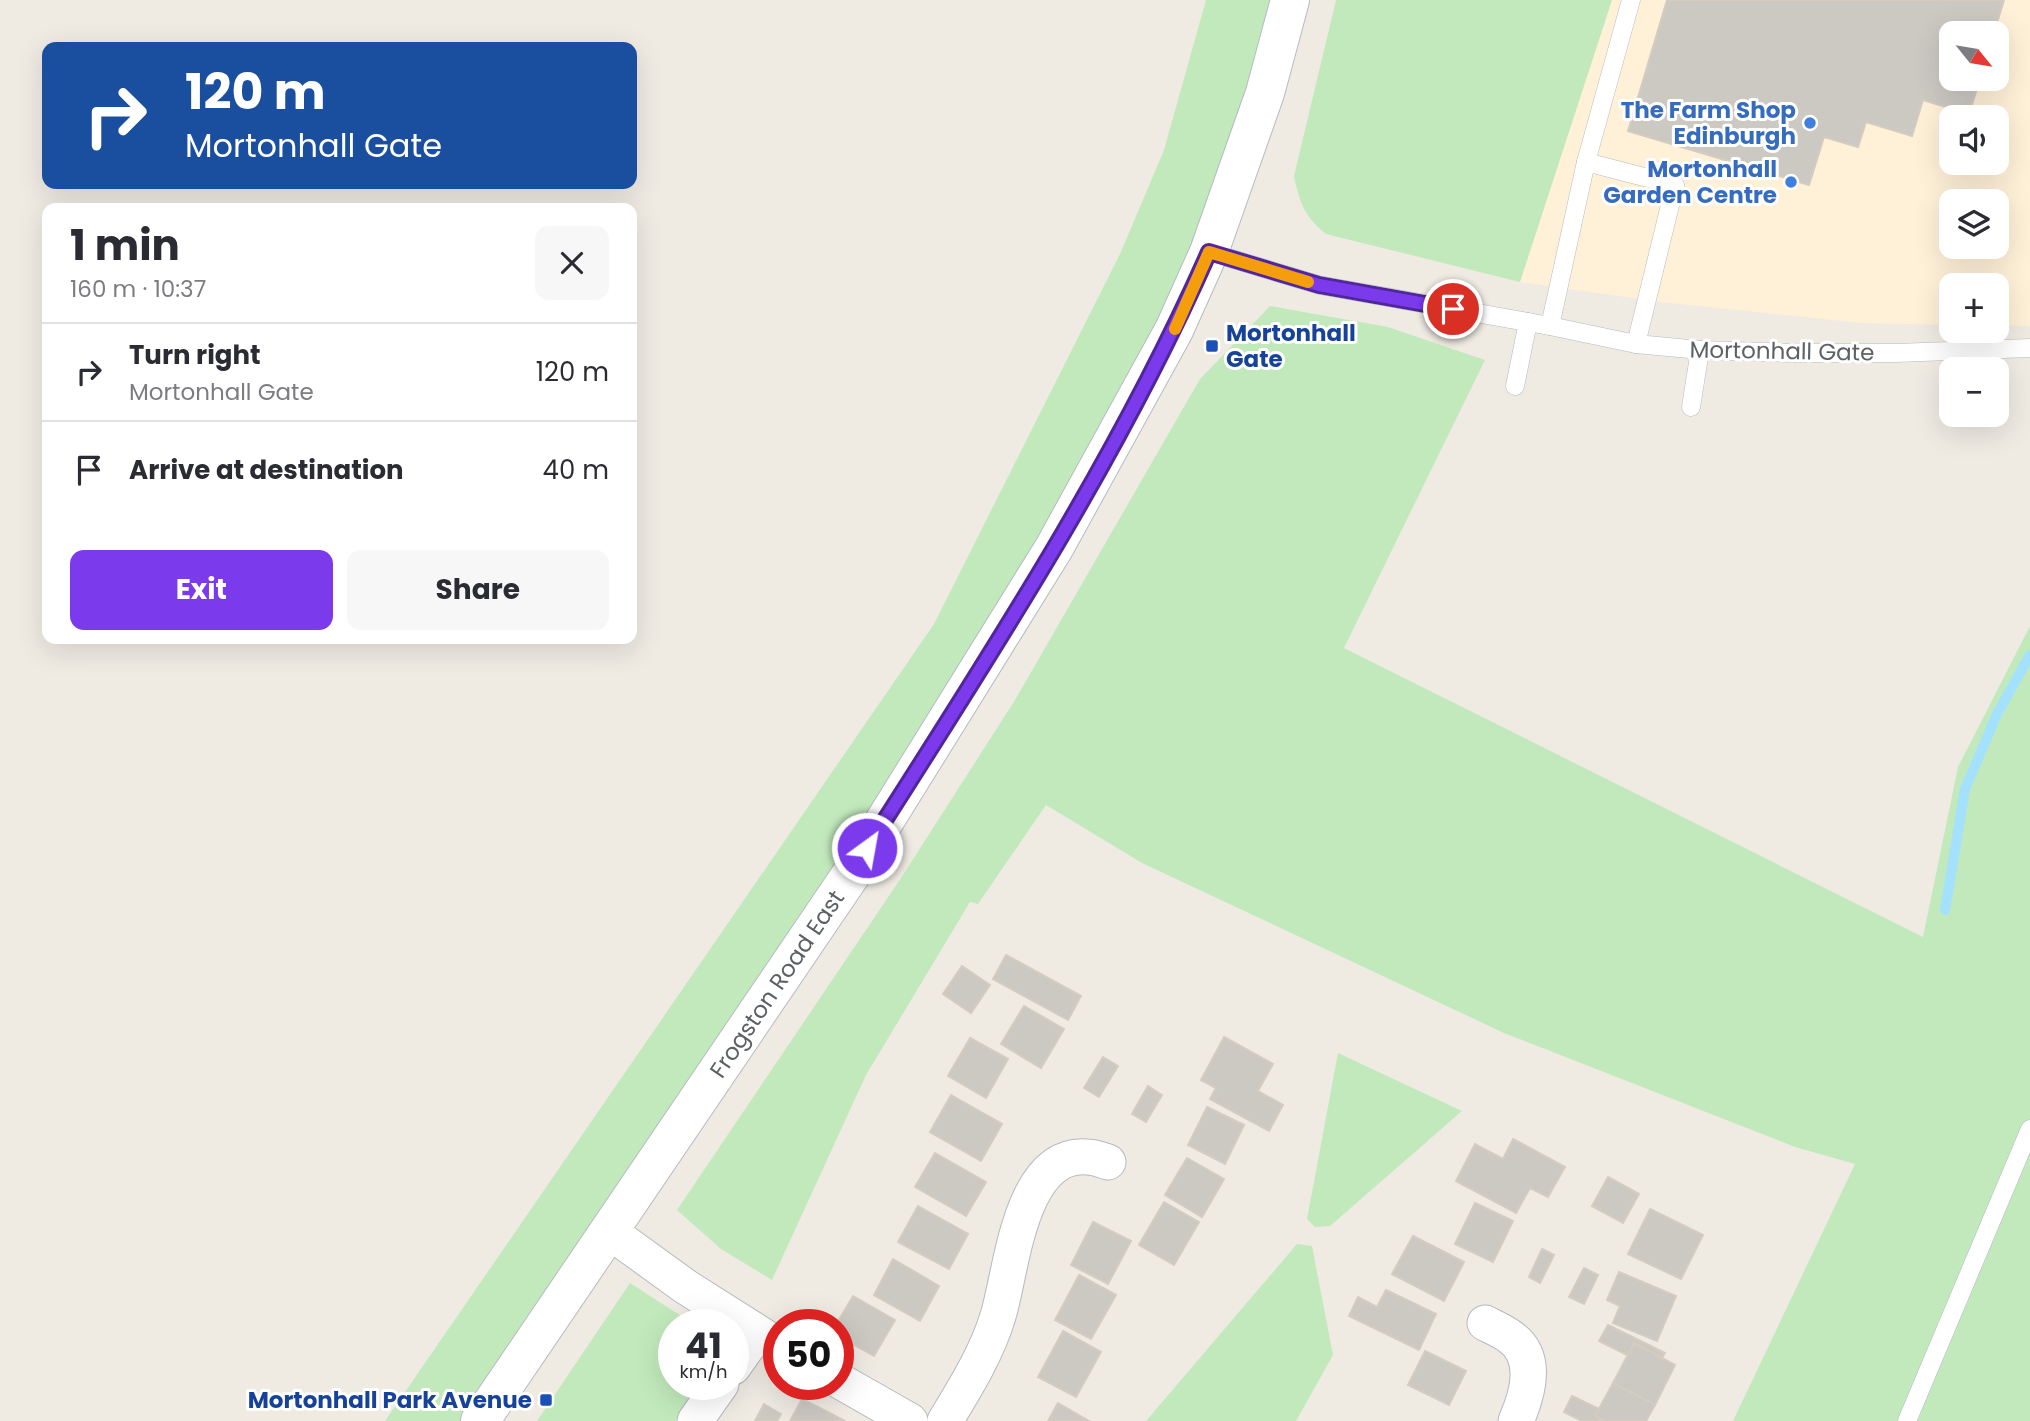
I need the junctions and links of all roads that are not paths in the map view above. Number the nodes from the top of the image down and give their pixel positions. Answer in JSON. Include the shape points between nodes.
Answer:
{"nodes":[{"id":1,"x":1290,"y":0,"type":"edge"},
{"id":2,"x":1631,"y":0,"type":"edge"},
{"id":3,"x":1586,"y":162,"type":"junction"},
{"id":4,"x":1209,"y":252,"type":"junction"},
{"id":5,"x":1528,"y":323,"type":"junction"},
{"id":6,"x":1550,"y":326,"type":"junction"},
{"id":7,"x":1636,"y":344,"type":"junction"},
{"id":8,"x":2030,"y":348,"type":"edge"},
{"id":9,"x":1700,"y":351,"type":"junction"},
{"id":10,"x":1515,"y":386,"type":"dead end"},
{"id":11,"x":1691,"y":407,"type":"dead end"},
{"id":12,"x":2030,"y":1129,"type":"edge"},
{"id":13,"x":1108,"y":1162,"type":"dead end"},
{"id":14,"x":610,"y":1232,"type":"junction"},
{"id":15,"x":1485,"y":1323,"type":"dead end"},
{"id":16,"x":763,"y":1337,"type":"edge"},
{"id":17,"x":763,"y":1344,"type":"edge"},
{"id":18,"x":749,"y":1355,"type":"edge"},
{"id":19,"x":854,"y":1389,"type":"edge"},
{"id":20,"x":710,"y":1400,"type":"edge"},
{"id":21,"x":480,"y":1421,"type":"edge"},
{"id":22,"x":695,"y":1421,"type":"edge"},
{"id":23,"x":910,"y":1421,"type":"edge"},
{"id":24,"x":946,"y":1421,"type":"edge"},
{"id":25,"x":1516,"y":1421,"type":"edge"},
{"id":26,"x":1907,"y":1421,"type":"edge"}],
"edges":[{"from":1,"to":4,"type":"main road","name":"Frogston Road East","via":[[1265,93]]},
{"from":2,"to":3,"type":"lane"},
{"from":3,"to":6,"type":"lane"},
{"from":3,"to":7,"type":"lane","via":[[1675,185]]},
{"from":4,"to":5,"type":"lane","name":"Mortonhall Gate","via":[[1332,287]]},
{"from":4,"to":14,"type":"main road","name":"Frogston Road East","via":[[1174,330],[1054,548],[856,867]]},
{"from":5,"to":6,"type":"lane","name":"Mortonhall Gate"},
{"from":5,"to":10,"type":"lane"},
{"from":6,"to":7,"type":"lane","name":"Mortonhall Gate"},
{"from":7,"to":9,"type":"lane","name":"Mortonhall Gate"},
{"from":8,"to":9,"type":"lane","name":"Mortonhall Gate","via":[[1884,353]]},
{"from":9,"to":11,"type":"lane"},
{"from":12,"to":26,"type":"lane"},
{"from":13,"to":24,"type":"street","via":[[1068,1159],[1047,1172],[1035,1189],[1019,1229],[998,1318]]},
{"from":14,"to":16,"type":"street"},
{"from":14,"to":21,"type":"main road","name":"Frogston Road East"},
{"from":15,"to":25,"type":"street","via":[[1512,1337],[1525,1356],[1530,1381]]},
{"from":17,"to":18,"type":"street"},
{"from":19,"to":23,"type":"street"},
{"from":20,"to":22,"type":"street"}]}
